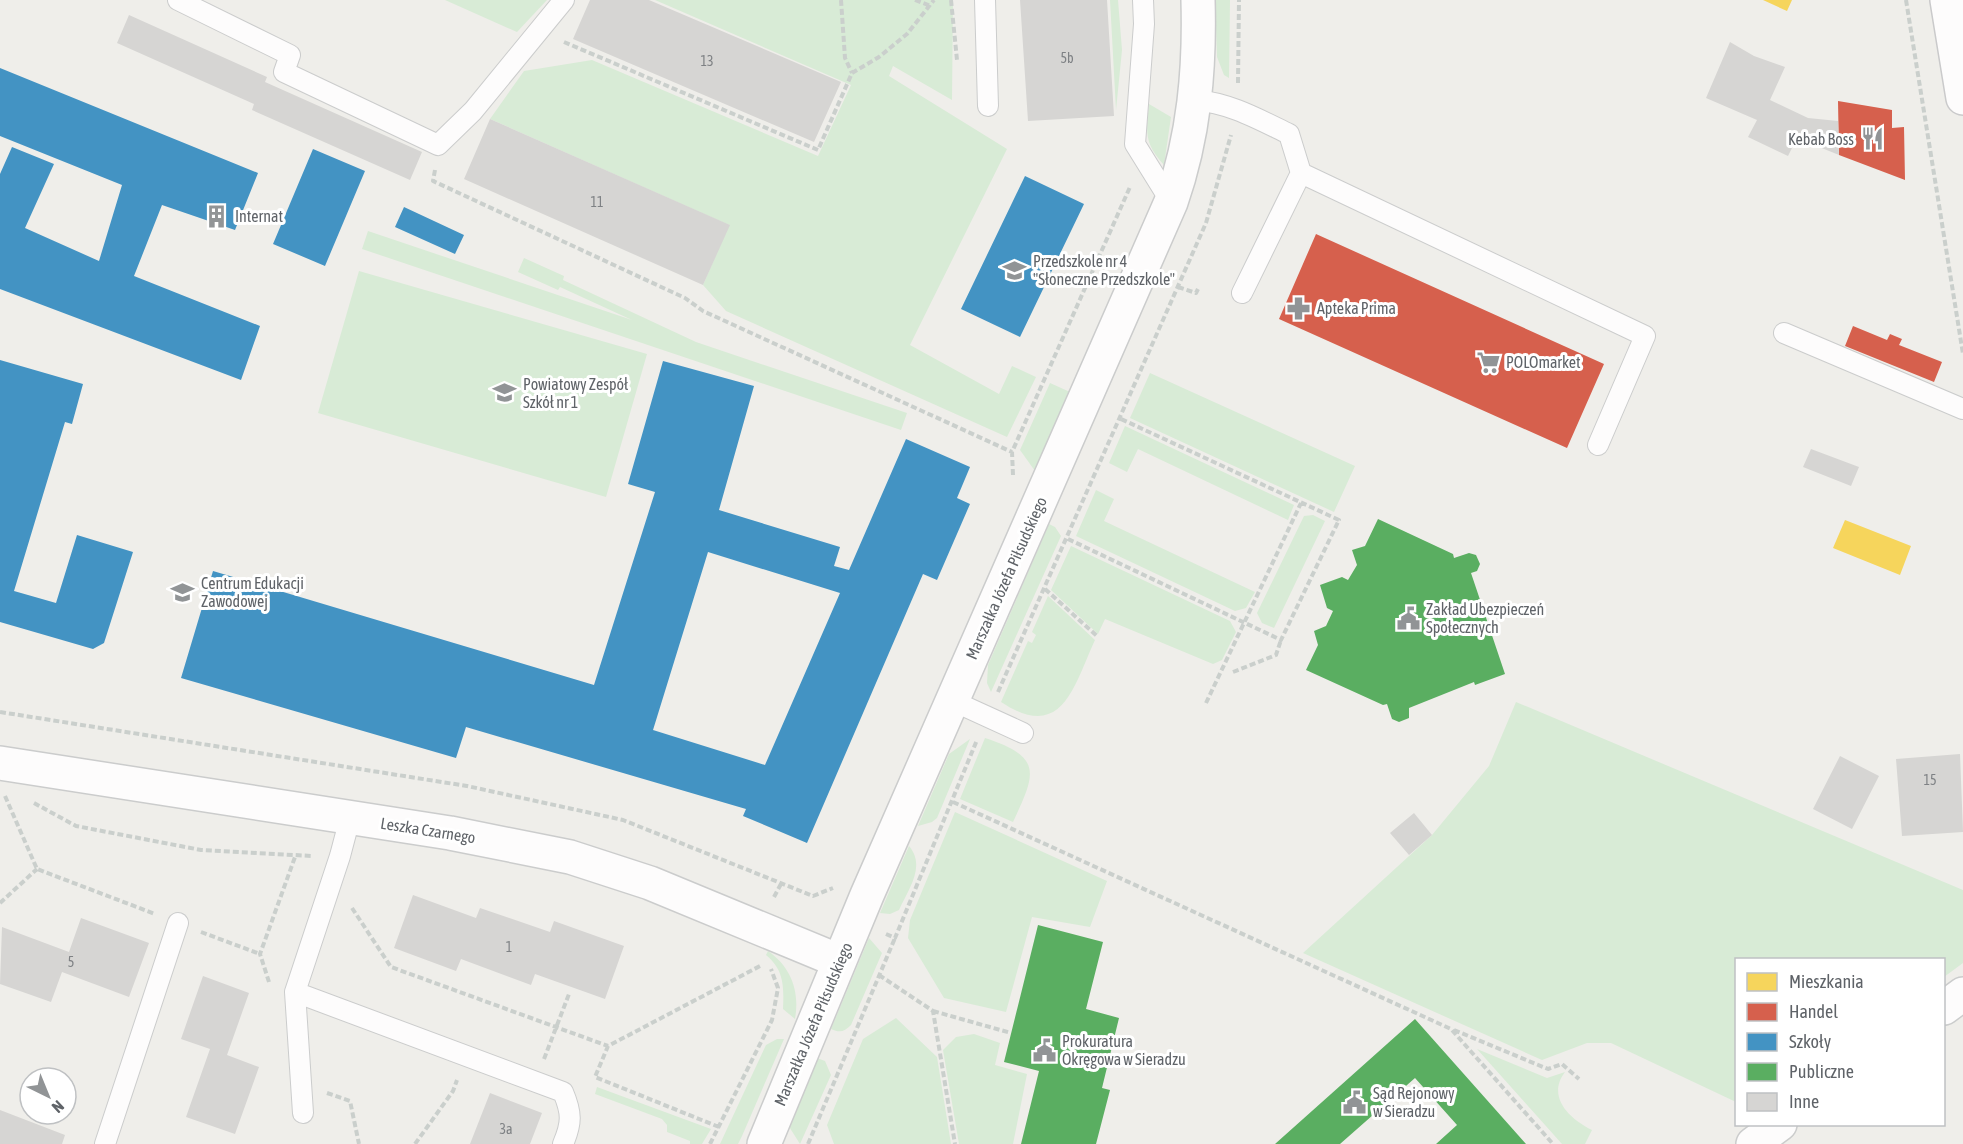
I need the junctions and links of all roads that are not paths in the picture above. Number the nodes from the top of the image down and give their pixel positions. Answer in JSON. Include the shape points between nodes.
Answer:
{"nodes":[{"id":1,"x":178,"y":0,"type":"edge"},
{"id":2,"x":564,"y":0,"type":"edge"},
{"id":3,"x":985,"y":0,"type":"edge"},
{"id":4,"x":1143,"y":0,"type":"edge"},
{"id":5,"x":1198,"y":0,"type":"edge"},
{"id":6,"x":1947,"y":0,"type":"edge"},
{"id":7,"x":1963,"y":98,"type":"edge"},
{"id":8,"x":1196,"y":100,"type":"junction"},
{"id":9,"x":988,"y":106,"type":"dead end"},
{"id":10,"x":1301,"y":173,"type":"junction"},
{"id":11,"x":1171,"y":202,"type":"junction"},
{"id":12,"x":1242,"y":293,"type":"dead end"},
{"id":13,"x":1784,"y":333,"type":"dead end"},
{"id":14,"x":1963,"y":409,"type":"edge"},
{"id":15,"x":1598,"y":445,"type":"dead end"},
{"id":16,"x":953,"y":701,"type":"junction"},
{"id":17,"x":1023,"y":733,"type":"dead end"},
{"id":18,"x":0,"y":763,"type":"edge"},
{"id":19,"x":350,"y":818,"type":"junction"},
{"id":20,"x":178,"y":923,"type":"road end"},
{"id":21,"x":839,"y":961,"type":"junction"},
{"id":22,"x":295,"y":992,"type":"junction"},
{"id":23,"x":1963,"y":994,"type":"edge"},
{"id":24,"x":1945,"y":1007,"type":"edge"},
{"id":25,"x":303,"y":1113,"type":"dead end"},
{"id":26,"x":1779,"y":1126,"type":"edge"},
{"id":27,"x":105,"y":1144,"type":"edge"},
{"id":28,"x":563,"y":1144,"type":"edge"},
{"id":29,"x":764,"y":1144,"type":"edge"},
{"id":30,"x":1753,"y":1144,"type":"edge"}],
"edges":[{"from":1,"to":2,"type":"lane","via":[[290,55],[284,72],[438,145],[473,111]]},
{"from":3,"to":9,"type":"lane"},
{"from":4,"to":11,"type":"lane","via":[[1135,144]]},
{"from":5,"to":8,"type":"street","name":"Marszałka Józefa Piłsudskiego"},
{"from":6,"to":7,"type":"street"},
{"from":8,"to":10,"type":"lane","via":[[1238,109],[1289,134]]},
{"from":8,"to":11,"type":"street","name":"Marszałka Józefa Piłsudskiego","via":[[1183,167]]},
{"from":10,"to":12,"type":"lane"},
{"from":10,"to":15,"type":"lane","via":[[1645,336]]},
{"from":11,"to":16,"type":"street","name":"Marszałka Józefa Piłsudskiego"},
{"from":13,"to":14,"type":"lane"},
{"from":16,"to":17,"type":"lane"},
{"from":16,"to":21,"type":"street","name":"Marszałka Józefa Piłsudskiego"},
{"from":18,"to":19,"type":"street","name":"Leszka Czarnego"},
{"from":19,"to":21,"type":"street","name":"Leszka Czarnego","via":[[450,832],[570,856],[650,884]]},
{"from":19,"to":22,"type":"lane"},
{"from":20,"to":27,"type":"lane"},
{"from":21,"to":29,"type":"street","name":"Marszałka Józefa Piłsudskiego"},
{"from":22,"to":25,"type":"lane"},
{"from":22,"to":28,"type":"lane","via":[[563,1092],[571,1125]]},
{"from":23,"to":24,"type":"street"},
{"from":26,"to":30,"type":"street"}]}
